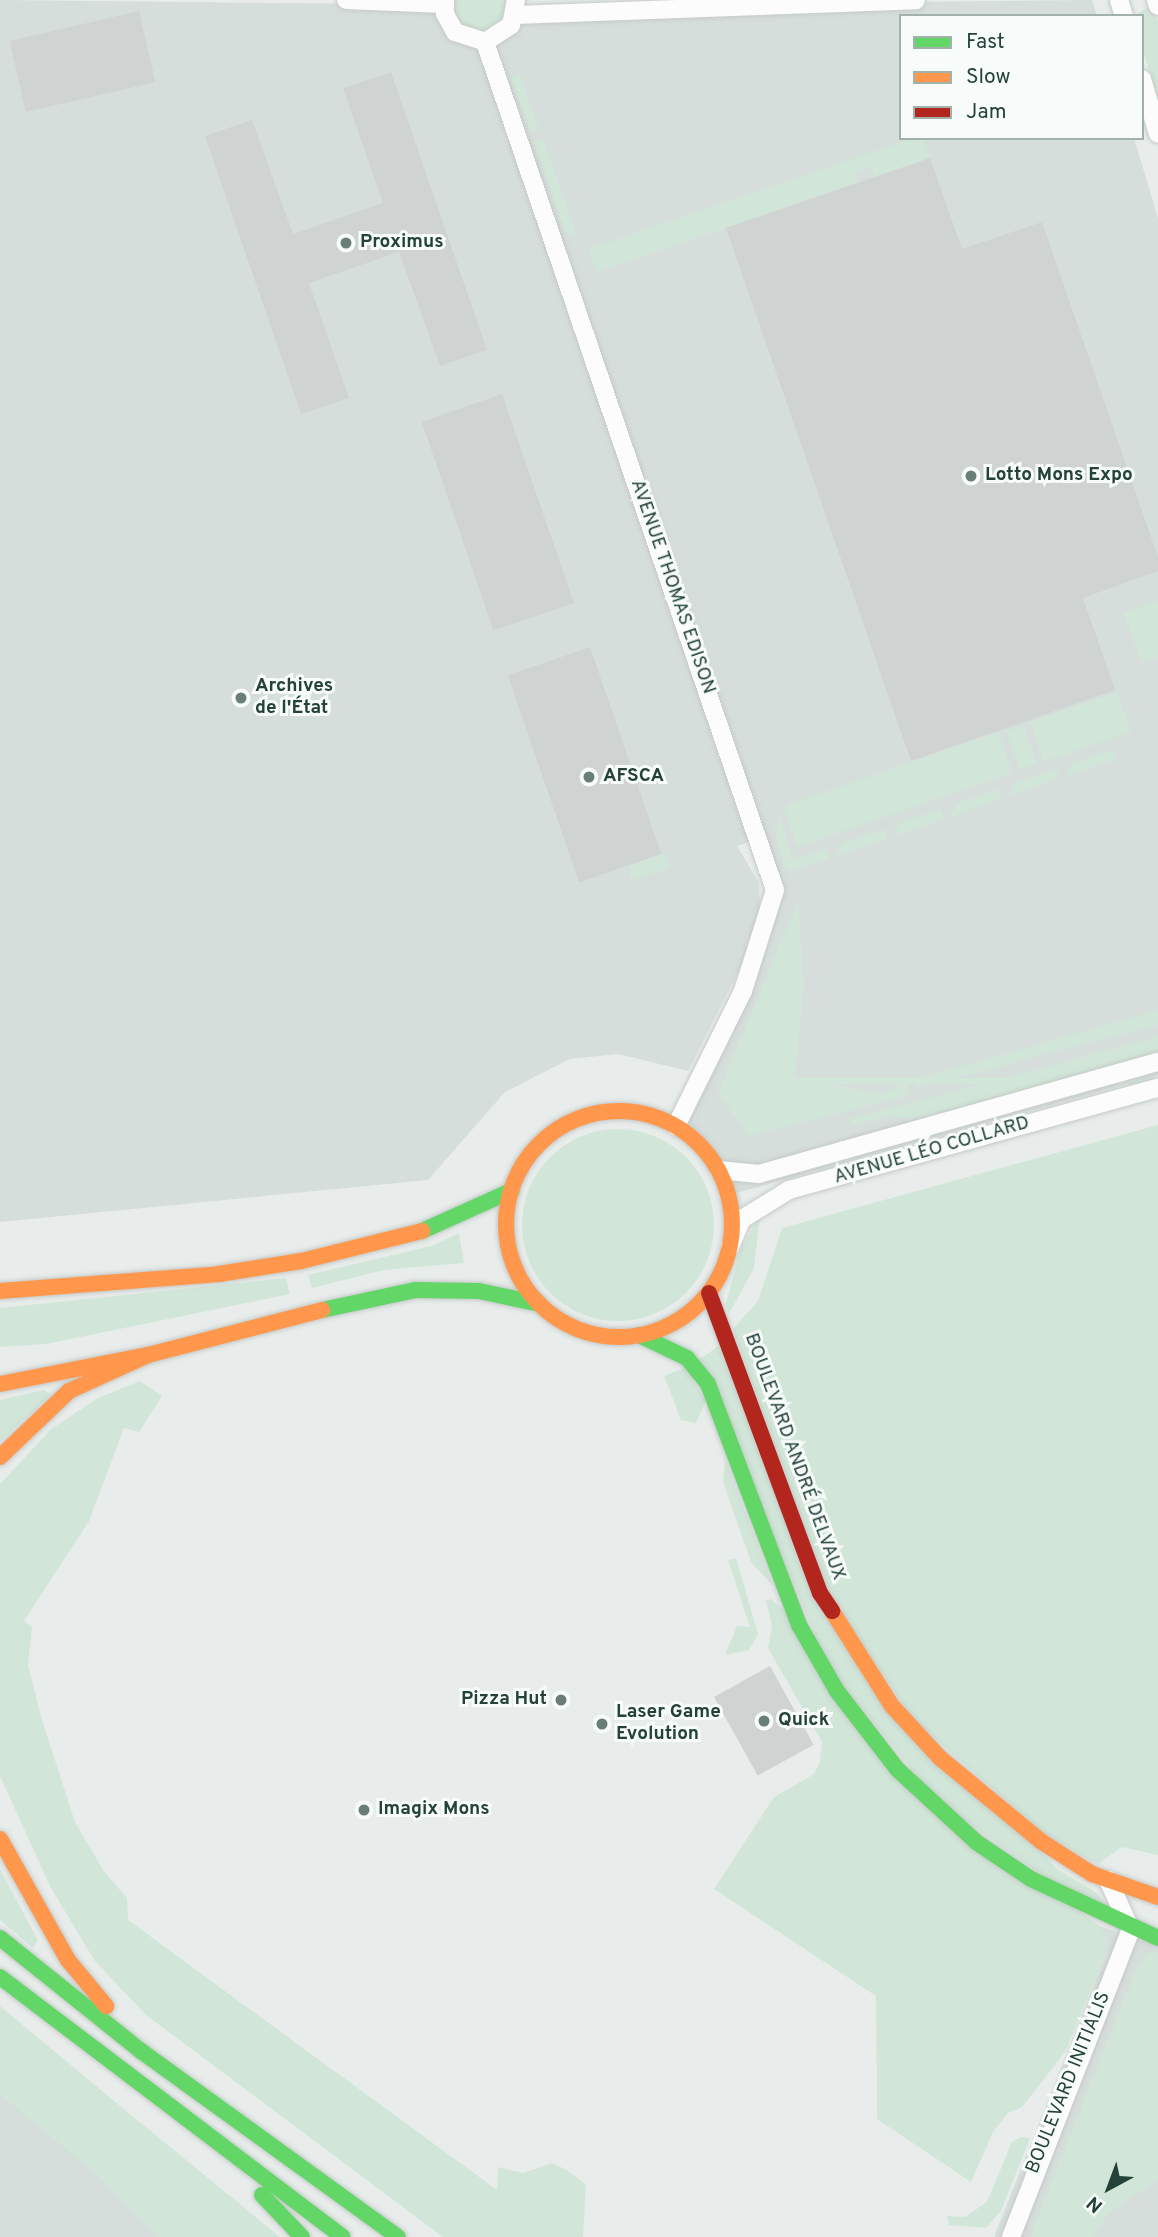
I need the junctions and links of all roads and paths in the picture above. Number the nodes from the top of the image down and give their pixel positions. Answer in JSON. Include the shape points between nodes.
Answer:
{"nodes":[{"id":1,"x":346,"y":0,"type":"edge"},
{"id":2,"x":565,"y":0,"type":"edge"},
{"id":3,"x":624,"y":0,"type":"edge"},
{"id":4,"x":916,"y":0,"type":"edge"},
{"id":5,"x":1156,"y":0,"type":"edge"},
{"id":6,"x":444,"y":2,"type":"edge"},
{"id":7,"x":1158,"y":6,"type":"edge"},
{"id":8,"x":516,"y":7,"type":"edge"},
{"id":9,"x":485,"y":42,"type":"junction"},
{"id":10,"x":1144,"y":86,"type":"edge"},
{"id":11,"x":1158,"y":134,"type":"edge"},
{"id":12,"x":1158,"y":1062,"type":"edge"},
{"id":13,"x":1158,"y":1088,"type":"edge"},
{"id":14,"x":676,"y":1126,"type":"junction"},
{"id":15,"x":719,"y":1170,"type":"junction"},
{"id":16,"x":511,"y":1191,"type":"junction"},
{"id":17,"x":730,"y":1247,"type":"junction"},
{"id":18,"x":0,"y":1291,"type":"edge"},
{"id":19,"x":709,"y":1293,"type":"junction"},
{"id":20,"x":540,"y":1304,"type":"junction"},
{"id":21,"x":639,"y":1335,"type":"junction"},
{"id":22,"x":148,"y":1354,"type":"junction"},
{"id":23,"x":0,"y":1384,"type":"edge"},
{"id":24,"x":0,"y":1457,"type":"edge"},
{"id":25,"x":0,"y":1839,"type":"edge"},
{"id":26,"x":1108,"y":1880,"type":"junction"},
{"id":27,"x":1158,"y":1897,"type":"edge"},
{"id":28,"x":1131,"y":1930,"type":"junction"},
{"id":29,"x":0,"y":1938,"type":"edge"},
{"id":30,"x":1158,"y":1938,"type":"edge"},
{"id":31,"x":0,"y":1977,"type":"edge"},
{"id":32,"x":141,"y":2051,"type":"junction"},
{"id":33,"x":198,"y":2129,"type":"junction"},
{"id":34,"x":302,"y":2237,"type":"edge"},
{"id":35,"x":343,"y":2237,"type":"edge"},
{"id":36,"x":398,"y":2237,"type":"edge"},
{"id":37,"x":1011,"y":2237,"type":"edge"}],
"edges":[{"from":1,"to":6,"type":"street"},
{"from":2,"to":3,"type":"street"},
{"from":4,"to":8,"type":"street"},
{"from":5,"to":7,"type":"street"},
{"from":6,"to":9,"type":"street","via":[[456,32]]},
{"from":8,"to":9,"type":"street","via":[[504,33]]},
{"from":9,"to":14,"type":"street","name":"AVENUE THOMAS EDISON","via":[[775,890],[743,991]]},
{"from":10,"to":11,"type":"street"},
{"from":12,"to":15,"type":"street","name":"AVENUE LÉO COLLARD","via":[[759,1174]]},
{"from":13,"to":17,"type":"street","name":"AVENUE LÉO COLLARD","via":[[789,1190],[742,1219]]},
{"from":14,"to":15,"type":"main road","via":[[701,1145]]},
{"from":14,"to":16,"type":"main road","via":[[628,1111],[578,1118],[536,1147]]},
{"from":15,"to":17,"type":"main road","via":[[729,1195]]},
{"from":16,"to":18,"type":"main road","via":[[411,1236],[301,1261],[219,1273]]},
{"from":16,"to":20,"type":"main road","via":[[506,1221],[509,1251],[521,1280]]},
{"from":17,"to":19,"type":"main road"},
{"from":19,"to":21,"type":"main road","via":[[690,1313]]},
{"from":19,"to":26,"type":"main road","name":"BOULEVARD ANDRÉ DELVAUX","via":[[820,1593],[892,1706],[988,1802],[1042,1842]]},
{"from":20,"to":21,"type":"main road","via":[[586,1332]]},
{"from":20,"to":22,"type":"main road","via":[[479,1291],[415,1290],[215,1334]]},
{"from":21,"to":28,"type":"main road","via":[[687,1357],[708,1384],[799,1625],[837,1691],[890,1760],[976,1842],[1031,1879]]},
{"from":22,"to":23,"type":"main road"},
{"from":22,"to":24,"type":"main road","via":[[69,1391]]},
{"from":25,"to":32,"type":"main road","via":[[68,1959]]},
{"from":26,"to":27,"type":"main road","name":"BOULEVARD ANDRÉ DELVAUX"},
{"from":26,"to":28,"type":"street"},
{"from":28,"to":30,"type":"main road"},
{"from":28,"to":37,"type":"street","name":"BOULEVARD INITIALIS"},
{"from":29,"to":32,"type":"main road"},
{"from":31,"to":33,"type":"main road"},
{"from":32,"to":36,"type":"main road"},
{"from":33,"to":34,"type":"main road"},
{"from":33,"to":35,"type":"main road"}]}
